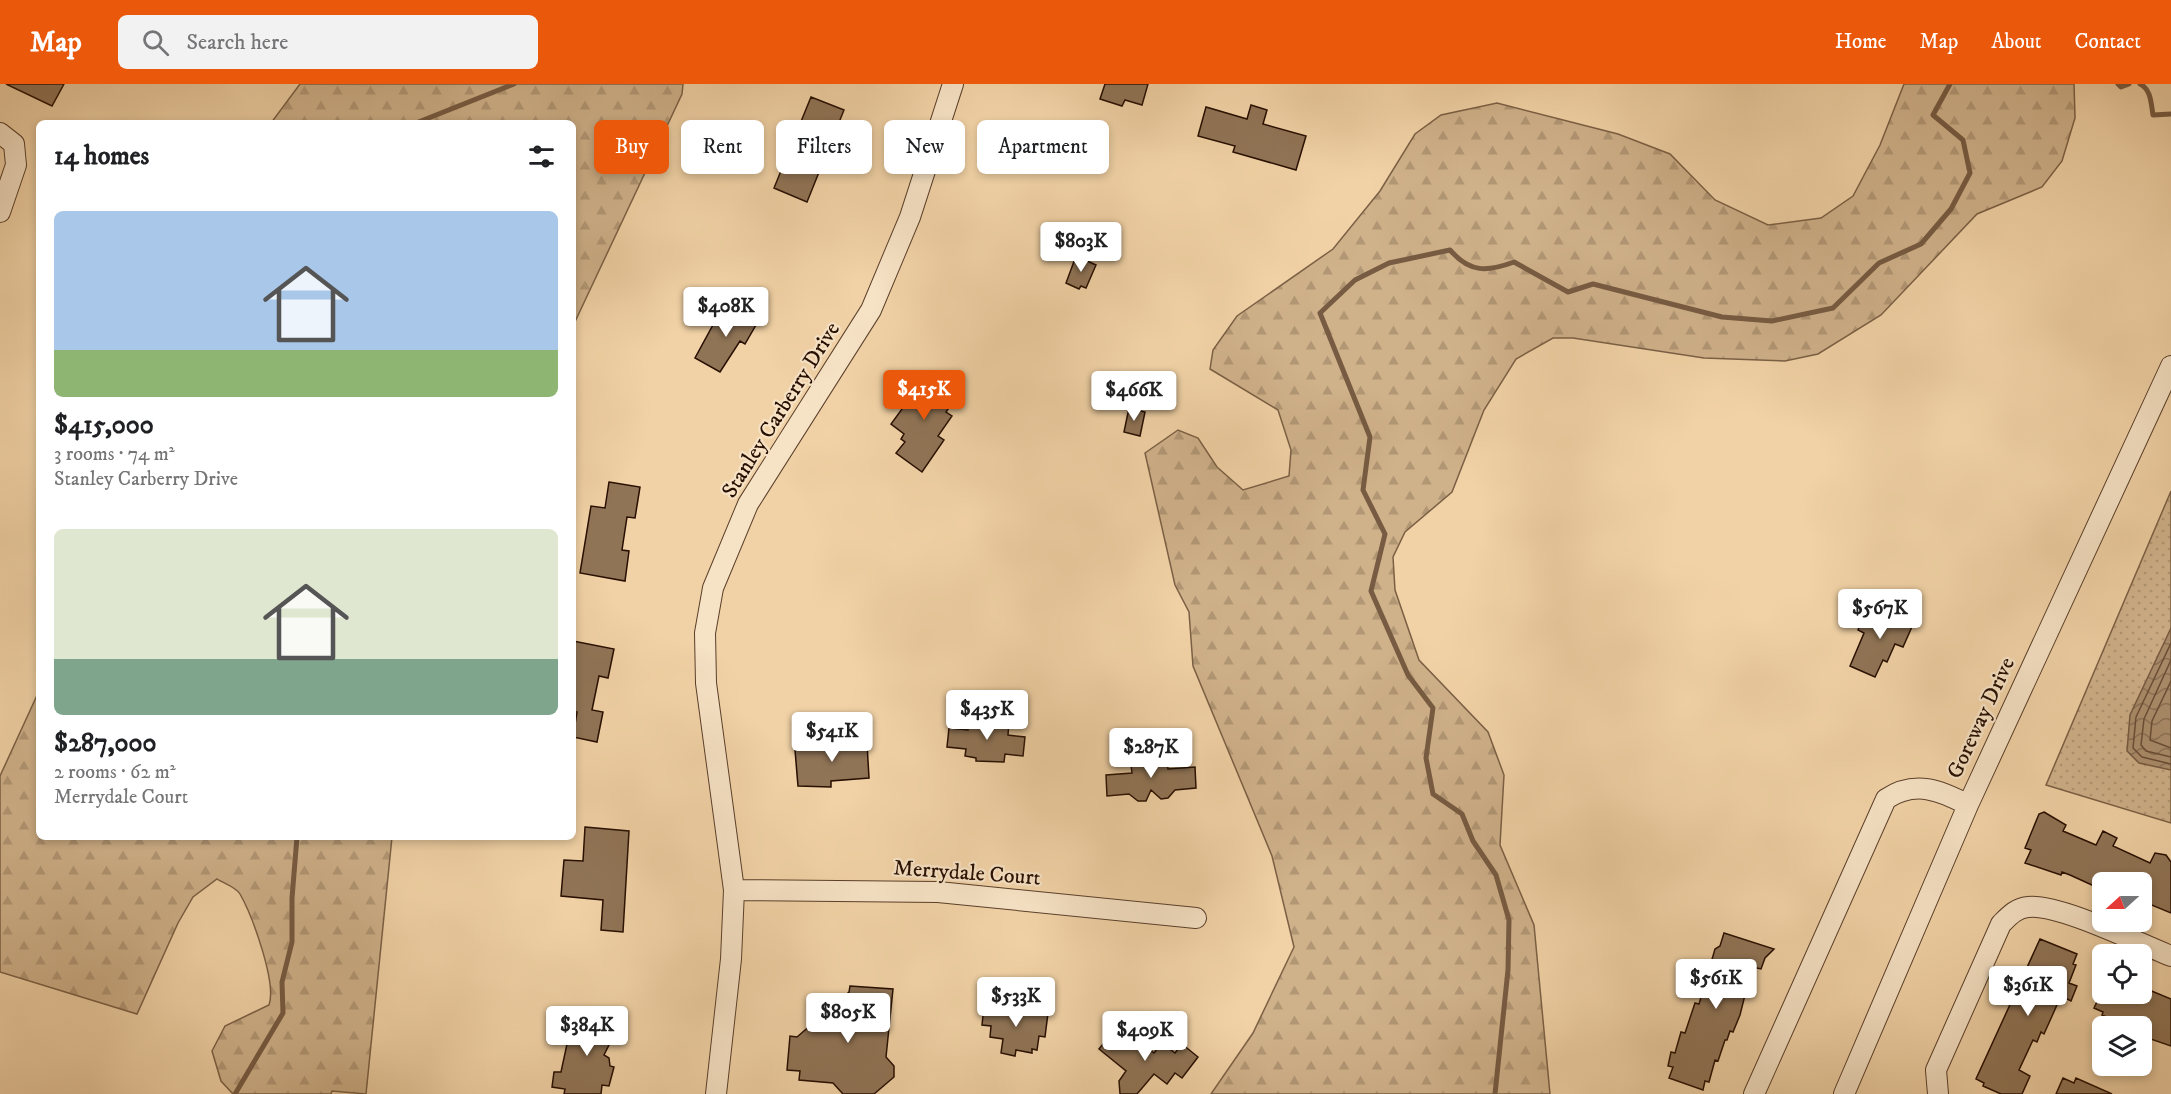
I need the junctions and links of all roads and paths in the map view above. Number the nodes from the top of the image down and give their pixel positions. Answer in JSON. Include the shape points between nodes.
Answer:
{"nodes":[{"id":1,"x":953,"y":84,"type":"edge"},
{"id":2,"x":0,"y":133,"type":"edge"},
{"id":3,"x":0,"y":212,"type":"edge"},
{"id":4,"x":2171,"y":366,"type":"edge"},
{"id":5,"x":1968,"y":804,"type":"junction"},
{"id":6,"x":734,"y":890,"type":"junction"},
{"id":7,"x":1196,"y":918,"type":"dead end"},
{"id":8,"x":2171,"y":956,"type":"edge"},
{"id":9,"x":716,"y":1094,"type":"edge"},
{"id":10,"x":1754,"y":1094,"type":"edge"},
{"id":11,"x":1844,"y":1094,"type":"edge"},
{"id":12,"x":1938,"y":1094,"type":"edge"}],
"edges":[{"from":1,"to":6,"type":"street","name":"Stanley Carberry Drive","via":[[910,217],[871,310],[748,504],[714,588],[705,633],[706,683]]},
{"from":2,"to":3,"type":"street","via":[[14,144],[16,165]]},
{"from":4,"to":5,"type":"street","name":"Goreway Drive"},
{"from":5,"to":10,"type":"street","via":[[1928,788],[1898,791],[1886,799]]},
{"from":5,"to":11,"type":"street","name":"Goreway Drive"},
{"from":6,"to":7,"type":"street","name":"Merrydale Court","via":[[938,892]]},
{"from":6,"to":9,"type":"street","name":"Stanley Carberry Drive","via":[[731,959]]},
{"from":8,"to":12,"type":"street","via":[[2043,908],[2027,907],[2014,912],[2001,924],[1936,1070]]}]}
